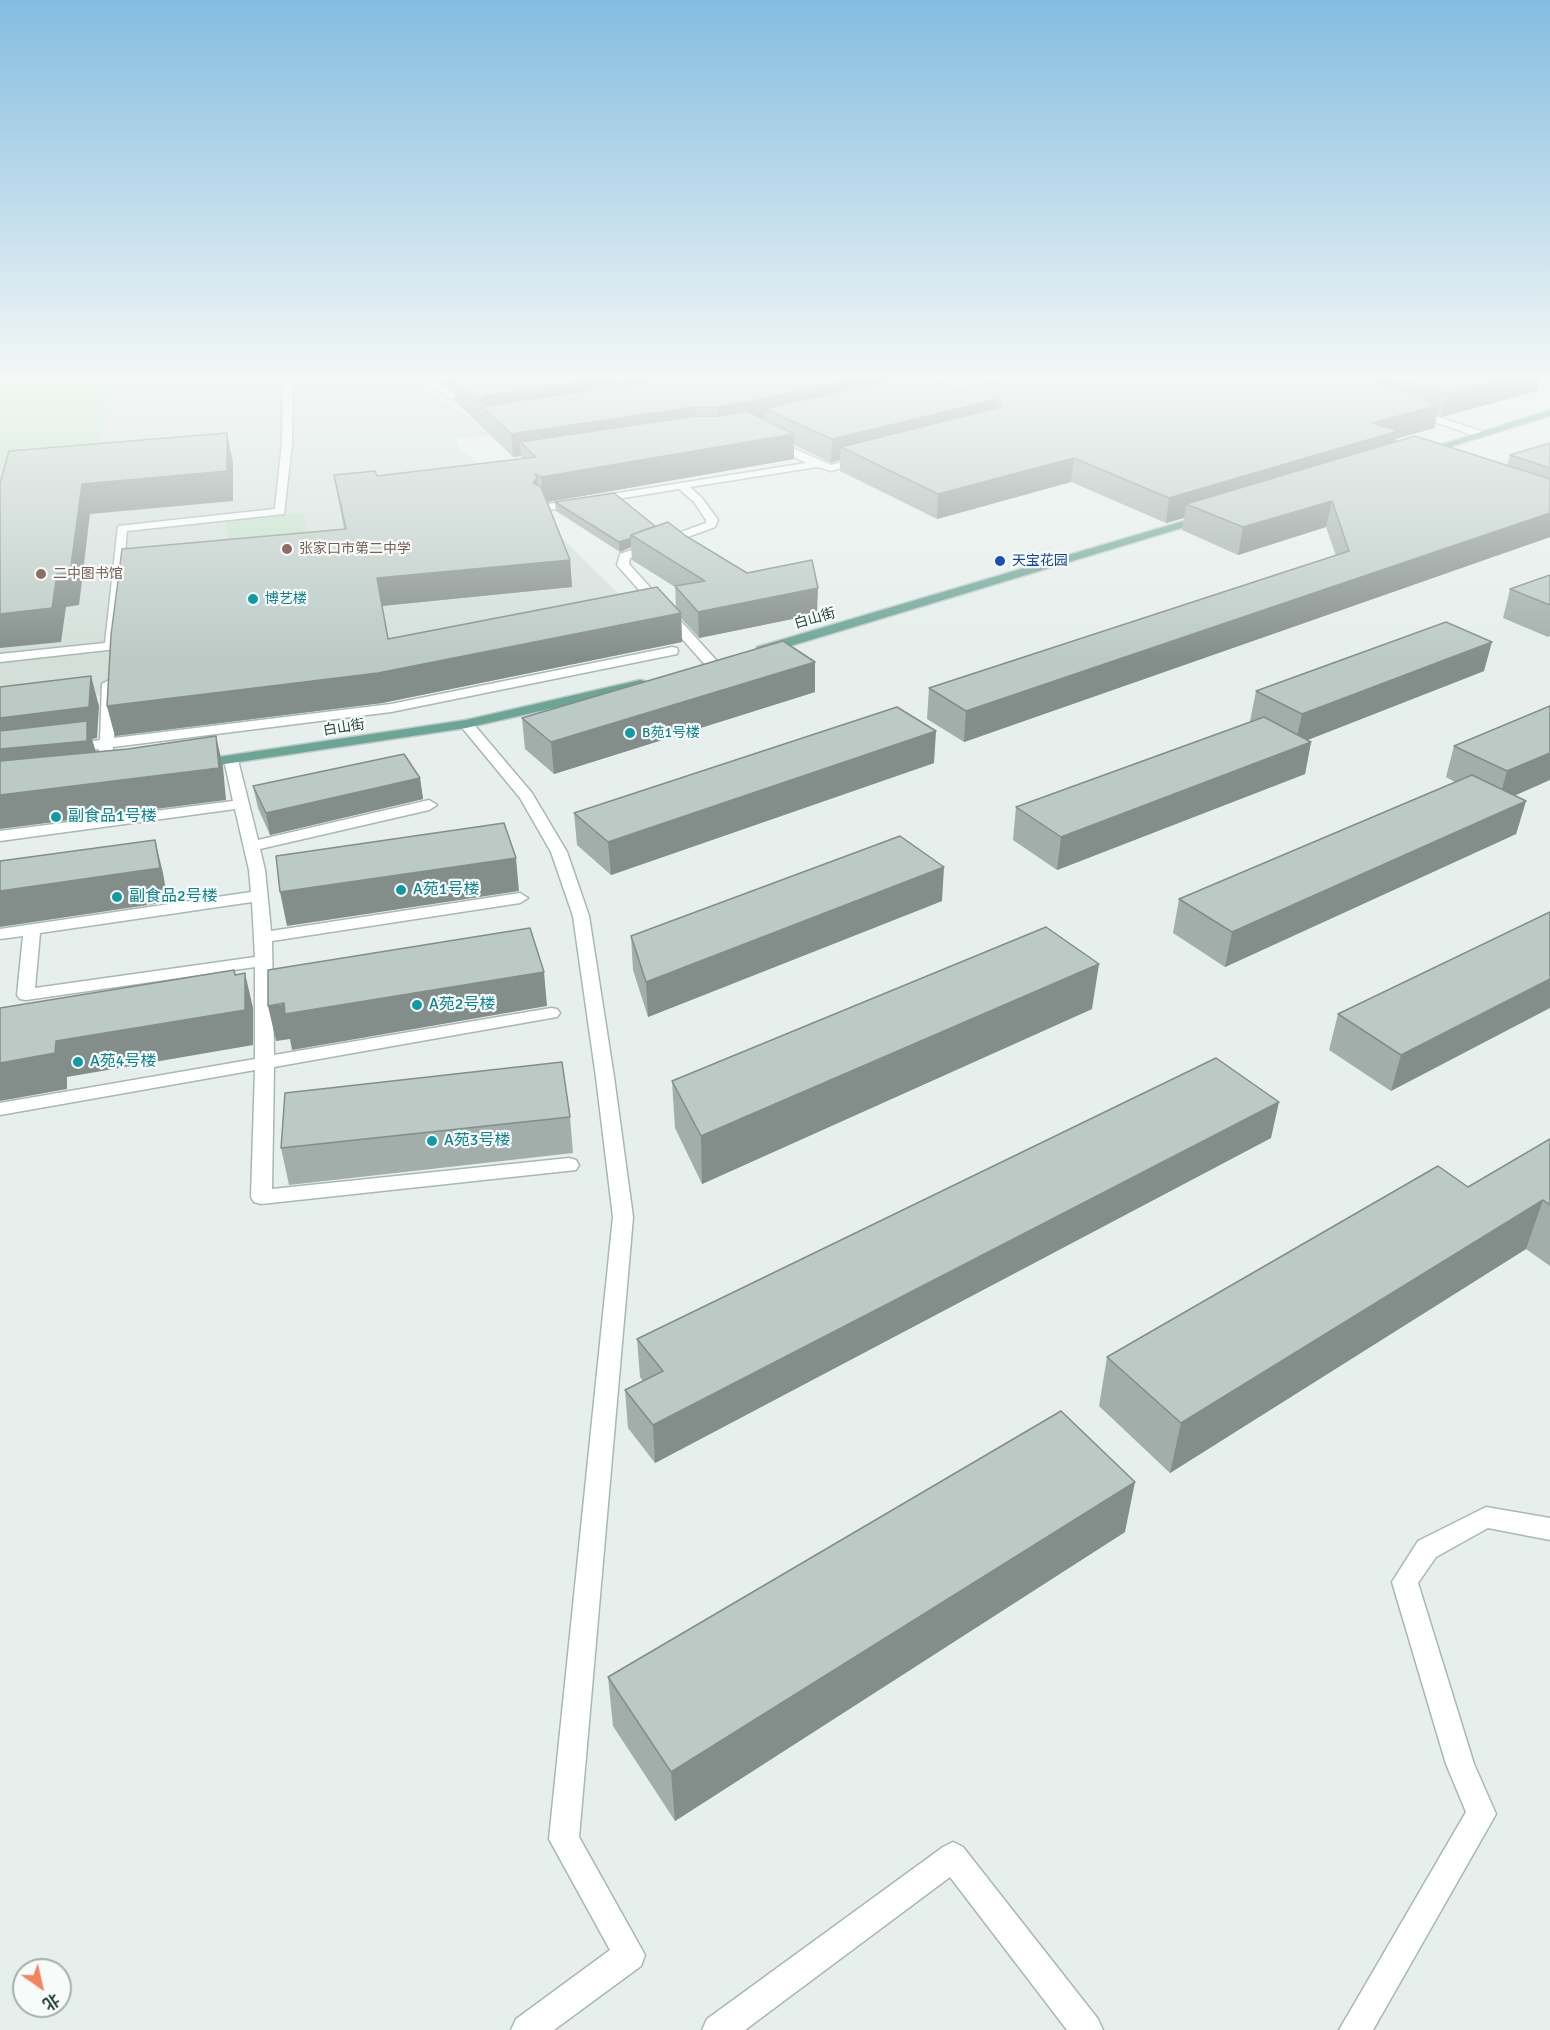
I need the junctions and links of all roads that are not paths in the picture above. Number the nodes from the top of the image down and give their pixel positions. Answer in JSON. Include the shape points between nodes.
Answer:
{"nodes":[{"id":1,"x":284,"y":471,"type":"edge"},
{"id":2,"x":773,"y":471,"type":"edge"},
{"id":3,"x":681,"y":485,"type":"junction"},
{"id":4,"x":543,"y":508,"type":"edge"},
{"id":5,"x":1215,"y":515,"type":"edge"},
{"id":6,"x":672,"y":651,"type":"dead end"},
{"id":7,"x":746,"y":654,"type":"edge"},
{"id":8,"x":111,"y":656,"type":"junction"},
{"id":9,"x":0,"y":658,"type":"edge"},
{"id":10,"x":712,"y":664,"type":"edge"},
{"id":11,"x":657,"y":679,"type":"edge"},
{"id":12,"x":466,"y":724,"type":"junction"},
{"id":13,"x":106,"y":744,"type":"junction"},
{"id":14,"x":59,"y":750,"type":"edge"},
{"id":15,"x":231,"y":760,"type":"junction"},
{"id":16,"x":189,"y":766,"type":"edge"},
{"id":17,"x":105,"y":769,"type":"edge"},
{"id":18,"x":242,"y":804,"type":"junction"},
{"id":19,"x":429,"y":805,"type":"dead end"},
{"id":20,"x":0,"y":836,"type":"edge"},
{"id":21,"x":251,"y":846,"type":"junction"},
{"id":22,"x":260,"y":896,"type":"junction"},
{"id":23,"x":520,"y":898,"type":"dead end"},
{"id":24,"x":32,"y":929,"type":"junction"},
{"id":25,"x":0,"y":934,"type":"edge"},
{"id":26,"x":262,"y":937,"type":"junction"},
{"id":27,"x":263,"y":961,"type":"junction"},
{"id":28,"x":551,"y":1013,"type":"dead end"},
{"id":29,"x":264,"y":1064,"type":"junction"},
{"id":30,"x":0,"y":1109,"type":"edge"},
{"id":31,"x":569,"y":1165,"type":"dead end"},
{"id":32,"x":1550,"y":1529,"type":"edge"},
{"id":33,"x":527,"y":2030,"type":"edge"},
{"id":34,"x":717,"y":2030,"type":"edge"},
{"id":35,"x":1087,"y":2030,"type":"edge"},
{"id":36,"x":1355,"y":2030,"type":"edge"}],
"edges":[{"from":1,"to":8,"type":"street","via":[[280,512],[122,528]]},
{"from":2,"to":3,"type":"street"},
{"from":3,"to":4,"type":"street"},
{"from":3,"to":10,"type":"street","via":[[698,500],[712,520],[711,525],[635,551],[624,556],[623,565]]},
{"from":5,"to":7,"type":"main road","name":"白山街"},
{"from":6,"to":13,"type":"street","via":[[391,708]]},
{"from":8,"to":9,"type":"street"},
{"from":8,"to":13,"type":"street"},
{"from":11,"to":12,"type":"main road","name":"白山街"},
{"from":12,"to":15,"type":"main road","name":"白山街"},
{"from":12,"to":33,"type":"street","via":[[527,796],[559,852],[581,916],[606,1077],[622,1217],[564,1839],[630,1955]]},
{"from":13,"to":14,"type":"street"},
{"from":13,"to":17,"type":"street"},
{"from":15,"to":16,"type":"main road","name":"白山街"},
{"from":15,"to":18,"type":"street"},
{"from":18,"to":20,"type":"street"},
{"from":18,"to":21,"type":"street"},
{"from":19,"to":21,"type":"street"},
{"from":21,"to":22,"type":"street"},
{"from":22,"to":24,"type":"street"},
{"from":22,"to":26,"type":"street"},
{"from":23,"to":26,"type":"street"},
{"from":24,"to":25,"type":"street"},
{"from":24,"to":27,"type":"street","via":[[26,995]]},
{"from":26,"to":27,"type":"street"},
{"from":27,"to":29,"type":"street"},
{"from":28,"to":29,"type":"street"},
{"from":29,"to":30,"type":"street"},
{"from":29,"to":31,"type":"street","via":[[261,1197]]},
{"from":32,"to":36,"type":"street","via":[[1486,1517],[1427,1549],[1405,1582],[1460,1764],[1481,1814]]},
{"from":34,"to":35,"type":"street","via":[[953,1857]]}]}
